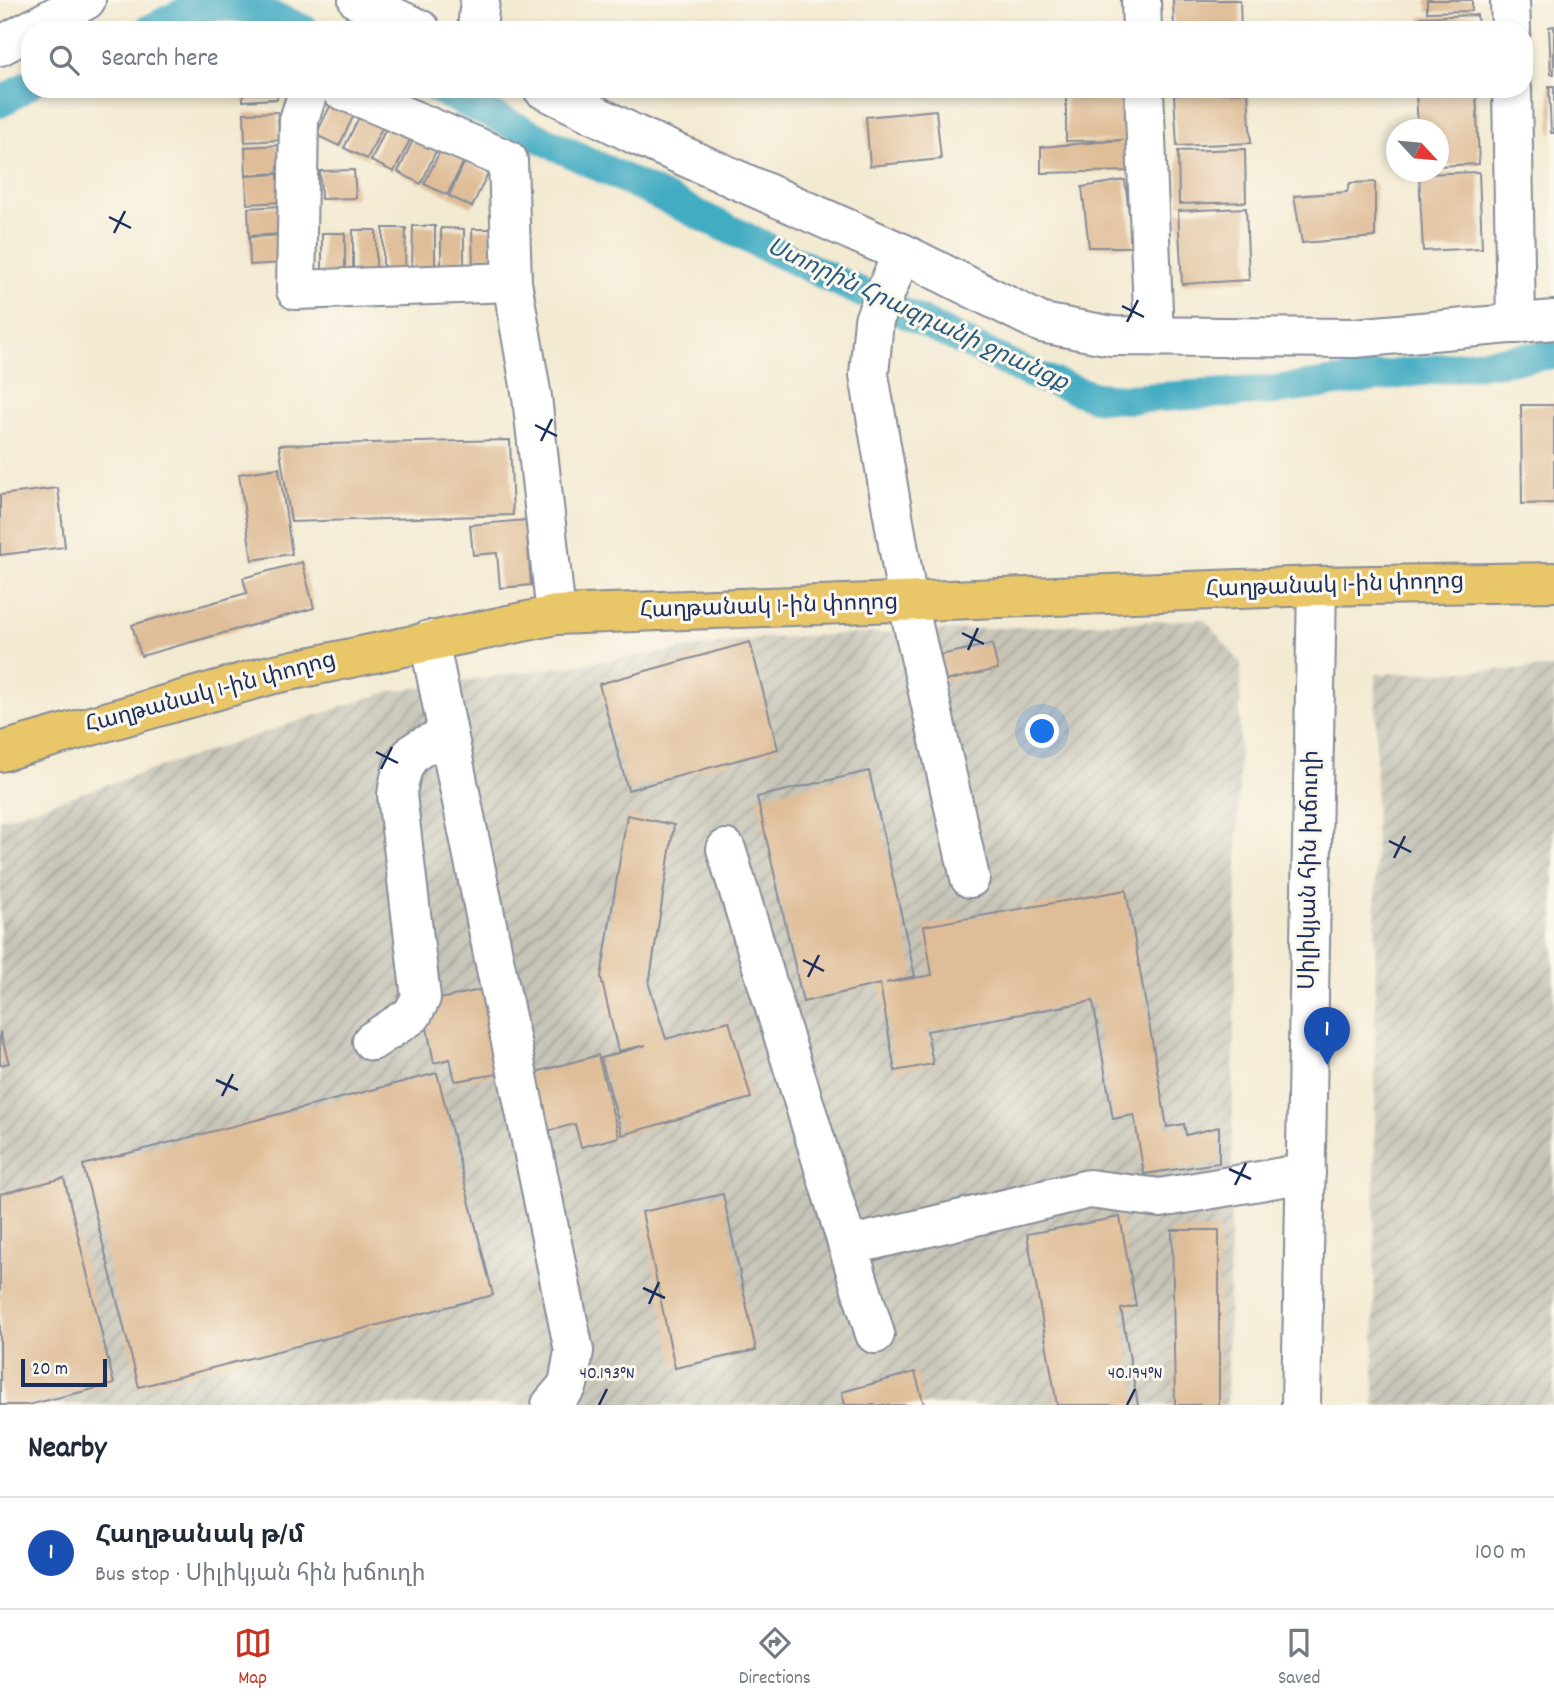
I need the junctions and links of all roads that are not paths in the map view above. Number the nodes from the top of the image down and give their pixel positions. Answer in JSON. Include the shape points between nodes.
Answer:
{"nodes":[{"id":1,"x":86,"y":0,"type":"edge"},
{"id":2,"x":358,"y":0,"type":"edge"},
{"id":3,"x":480,"y":0,"type":"edge"},
{"id":4,"x":1140,"y":0,"type":"edge"},
{"id":5,"x":1510,"y":0,"type":"edge"},
{"id":6,"x":47,"y":21,"type":"edge"},
{"id":7,"x":402,"y":21,"type":"edge"},
{"id":8,"x":478,"y":21,"type":"edge"},
{"id":9,"x":1141,"y":21,"type":"edge"},
{"id":10,"x":1511,"y":21,"type":"edge"},
{"id":11,"x":21,"y":35,"type":"edge"},
{"id":12,"x":0,"y":46,"type":"edge"},
{"id":13,"x":306,"y":98,"type":"edge"},
{"id":14,"x":361,"y":98,"type":"edge"},
{"id":15,"x":561,"y":98,"type":"edge"},
{"id":16,"x":1144,"y":98,"type":"edge"},
{"id":17,"x":1512,"y":98,"type":"edge"},
{"id":18,"x":902,"y":253,"type":"junction"},
{"id":19,"x":512,"y":282,"type":"junction"},
{"id":20,"x":1554,"y":320,"type":"edge"},
{"id":21,"x":1516,"y":324,"type":"junction"},
{"id":22,"x":1154,"y":336,"type":"junction"},
{"id":23,"x":1554,"y":582,"type":"edge"},
{"id":24,"x":1317,"y":586,"type":"junction"},
{"id":25,"x":908,"y":603,"type":"junction"},
{"id":26,"x":556,"y":615,"type":"junction"},
{"id":27,"x":429,"y":640,"type":"junction"},
{"id":28,"x":448,"y":737,"type":"junction"},
{"id":29,"x":0,"y":752,"type":"edge"},
{"id":30,"x":726,"y":849,"type":"dead end"},
{"id":31,"x":970,"y":878,"type":"dead end"},
{"id":32,"x":372,"y":1041,"type":"dead end"},
{"id":33,"x":1306,"y":1173,"type":"junction"},
{"id":34,"x":848,"y":1246,"type":"junction"},
{"id":35,"x":875,"y":1334,"type":"dead end"},
{"id":36,"x":551,"y":1405,"type":"edge"},
{"id":37,"x":1301,"y":1405,"type":"edge"}],
"edges":[{"from":1,"to":6,"type":"street"},
{"from":2,"to":7,"type":"street"},
{"from":3,"to":8,"type":"street"},
{"from":4,"to":9,"type":"street"},
{"from":5,"to":10,"type":"street"},
{"from":11,"to":12,"type":"street"},
{"from":13,"to":19,"type":"street","via":[[299,120],[296,290]]},
{"from":14,"to":19,"type":"street","via":[[508,160]]},
{"from":15,"to":18,"type":"street"},
{"from":16,"to":22,"type":"street"},
{"from":17,"to":21,"type":"street"},
{"from":18,"to":22,"type":"street","via":[[1042,323],[1112,336]]},
{"from":18,"to":25,"type":"street","via":[[874,320],[869,375]]},
{"from":19,"to":26,"type":"street","via":[[533,397]]},
{"from":20,"to":21,"type":"street"},
{"from":21,"to":22,"type":"street","via":[[1354,338]]},
{"from":23,"to":24,"type":"main road","name":"Հաղթանակ 1-ին փողոց"},
{"from":24,"to":25,"type":"main road","name":"Հաղթանակ 1-ին փողոց"},
{"from":24,"to":33,"type":"street","name":"Սիլիկյան հին խճուղի"},
{"from":25,"to":26,"type":"main road","name":"Հաղթանակ 1-ին փողոց"},
{"from":25,"to":31,"type":"street"},
{"from":26,"to":27,"type":"main road","name":"Հաղթանակ 1-ին փողոց"},
{"from":27,"to":28,"type":"street"},
{"from":27,"to":29,"type":"main road","name":"Հաղթանակ 1-ին փողոց","via":[[270,675]]},
{"from":28,"to":32,"type":"street","via":[[422,745],[400,774],[397,795],[421,998],[412,1015]]},
{"from":28,"to":36,"type":"street","via":[[574,1351],[568,1385]]},
{"from":30,"to":34,"type":"street"},
{"from":33,"to":34,"type":"street","via":[[1160,1198],[1089,1189]]},
{"from":33,"to":37,"type":"street","name":"Սիլիկյան հին խճուղի"},
{"from":34,"to":35,"type":"street"}]}
